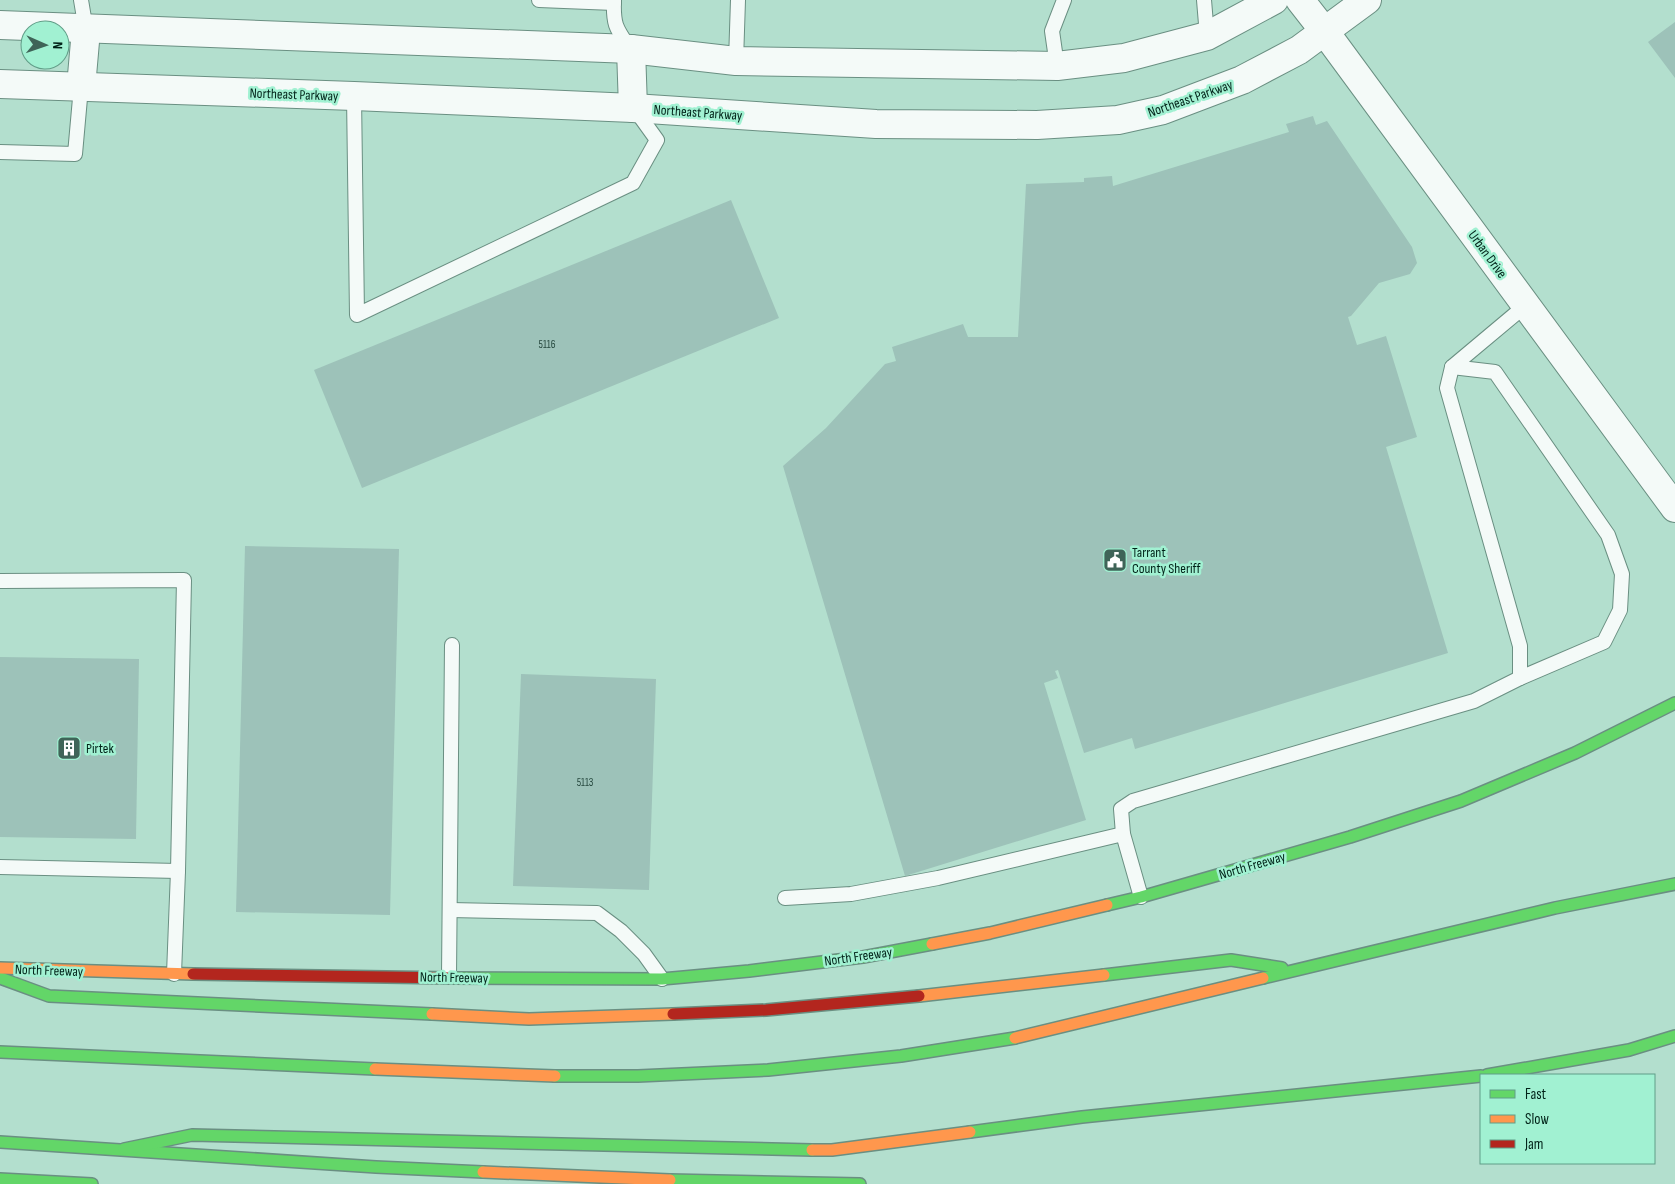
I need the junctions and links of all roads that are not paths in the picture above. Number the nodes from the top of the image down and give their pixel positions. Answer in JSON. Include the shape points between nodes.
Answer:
{"nodes":[{"id":1,"x":81,"y":0,"type":"edge"},
{"id":2,"x":540,"y":0,"type":"edge"},
{"id":3,"x":738,"y":0,"type":"edge"},
{"id":4,"x":1064,"y":0,"type":"edge"},
{"id":5,"x":1204,"y":0,"type":"edge"},
{"id":6,"x":1274,"y":0,"type":"edge"},
{"id":7,"x":1300,"y":0,"type":"edge"},
{"id":8,"x":1367,"y":0,"type":"edge"},
{"id":9,"x":614,"y":1,"type":"edge"},
{"id":10,"x":0,"y":25,"type":"edge"},
{"id":11,"x":86,"y":30,"type":"junction"},
{"id":12,"x":1325,"y":32,"type":"junction"},
{"id":13,"x":1207,"y":36,"type":"junction"},
{"id":14,"x":631,"y":49,"type":"junction"},
{"id":15,"x":736,"y":61,"type":"junction"},
{"id":16,"x":1057,"y":66,"type":"junction"},
{"id":17,"x":0,"y":84,"type":"edge"},
{"id":18,"x":81,"y":87,"type":"junction"},
{"id":19,"x":354,"y":96,"type":"junction"},
{"id":20,"x":633,"y":108,"type":"junction"},
{"id":21,"x":0,"y":152,"type":"edge"},
{"id":22,"x":1526,"y":305,"type":"junction"},
{"id":23,"x":1452,"y":367,"type":"junction"},
{"id":24,"x":1675,"y":508,"type":"edge"},
{"id":25,"x":0,"y":581,"type":"edge"},
{"id":26,"x":452,"y":645,"type":"dead end"},
{"id":27,"x":1520,"y":678,"type":"junction"},
{"id":28,"x":1675,"y":703,"type":"edge"},
{"id":29,"x":1122,"y":834,"type":"junction"},
{"id":30,"x":0,"y":867,"type":"edge"},
{"id":31,"x":178,"y":871,"type":"junction"},
{"id":32,"x":1675,"y":884,"type":"edge"},
{"id":33,"x":1141,"y":897,"type":"junction"},
{"id":34,"x":785,"y":898,"type":"dead end"},
{"id":35,"x":450,"y":910,"type":"junction"},
{"id":36,"x":0,"y":968,"type":"edge"},
{"id":37,"x":1296,"y":970,"type":"junction"},
{"id":38,"x":174,"y":974,"type":"junction"},
{"id":39,"x":449,"y":977,"type":"junction"},
{"id":40,"x":0,"y":978,"type":"edge"},
{"id":41,"x":662,"y":979,"type":"junction"},
{"id":42,"x":1675,"y":1036,"type":"edge"},
{"id":43,"x":0,"y":1052,"type":"edge"},
{"id":44,"x":1494,"y":1074,"type":"edge"},
{"id":45,"x":1480,"y":1076,"type":"edge"},
{"id":46,"x":0,"y":1142,"type":"edge"},
{"id":47,"x":124,"y":1149,"type":"junction"},
{"id":48,"x":0,"y":1179,"type":"edge"},
{"id":49,"x":92,"y":1184,"type":"edge"},
{"id":50,"x":860,"y":1184,"type":"edge"}],
"edges":[{"from":1,"to":11,"type":"lane"},
{"from":2,"to":9,"type":"lane"},
{"from":3,"to":15,"type":"lane"},
{"from":4,"to":16,"type":"lane","via":[[1052,32]]},
{"from":5,"to":13,"type":"lane"},
{"from":6,"to":13,"type":"street"},
{"from":7,"to":12,"type":"street","name":"Urban Drive"},
{"from":8,"to":12,"type":"street","name":"Northeast Parkway"},
{"from":9,"to":14,"type":"lane","via":[[615,27]]},
{"from":10,"to":11,"type":"street"},
{"from":11,"to":14,"type":"street"},
{"from":11,"to":18,"type":"street"},
{"from":12,"to":20,"type":"street","name":"Northeast Parkway","via":[[1299,50],[1242,80],[1163,110],[1118,120],[1037,125],[876,124]]},
{"from":12,"to":22,"type":"street","name":"Urban Drive"},
{"from":13,"to":16,"type":"street","via":[[1124,58]]},
{"from":14,"to":15,"type":"street"},
{"from":14,"to":20,"type":"street"},
{"from":15,"to":16,"type":"street"},
{"from":17,"to":18,"type":"street","name":"Northeast Parkway"},
{"from":18,"to":19,"type":"street","name":"Northeast Parkway"},
{"from":18,"to":21,"type":"lane","via":[[75,154]]},
{"from":19,"to":20,"type":"street","name":"Northeast Parkway"},
{"from":19,"to":20,"type":"lane","via":[[358,315],[633,183],[657,140]]},
{"from":22,"to":23,"type":"lane"},
{"from":22,"to":24,"type":"street","name":"Urban Drive"},
{"from":23,"to":27,"type":"lane","via":[[1446,388],[1520,646]]},
{"from":23,"to":27,"type":"lane","via":[[1495,372],[1608,535],[1622,574],[1620,610],[1604,642]]},
{"from":25,"to":31,"type":"lane","via":[[184,580]]},
{"from":26,"to":35,"type":"lane"},
{"from":27,"to":29,"type":"lane","via":[[1474,701],[1134,801],[1121,809]]},
{"from":28,"to":33,"type":"main road","name":"North Freeway","via":[[1575,753],[1461,801],[1350,837]]},
{"from":29,"to":33,"type":"lane"},
{"from":29,"to":34,"type":"lane","via":[[938,878],[852,894]]},
{"from":30,"to":31,"type":"lane"},
{"from":31,"to":38,"type":"lane"},
{"from":32,"to":37,"type":"main road","via":[[1555,908]]},
{"from":33,"to":41,"type":"main road","name":"North Freeway","via":[[990,933],[863,957]]},
{"from":35,"to":39,"type":"lane"},
{"from":35,"to":41,"type":"lane","via":[[597,913],[638,948]]},
{"from":36,"to":38,"type":"main road","name":"North Freeway"},
{"from":37,"to":40,"type":"main road","via":[[1230,960],[971,991],[766,1010],[529,1019],[49,996]]},
{"from":37,"to":43,"type":"main road","via":[[1010,1039],[901,1056],[768,1070],[638,1076],[523,1076]]},
{"from":38,"to":39,"type":"main road","name":"North Freeway"},
{"from":39,"to":41,"type":"main road","name":"North Freeway"},
{"from":42,"to":44,"type":"main road","via":[[1629,1050]]},
{"from":45,"to":47,"type":"main road","via":[[1082,1117],[832,1150],[192,1135]]},
{"from":46,"to":47,"type":"main road"},
{"from":47,"to":50,"type":"main road","via":[[376,1167],[601,1178]]},
{"from":48,"to":49,"type":"main road"}]}
